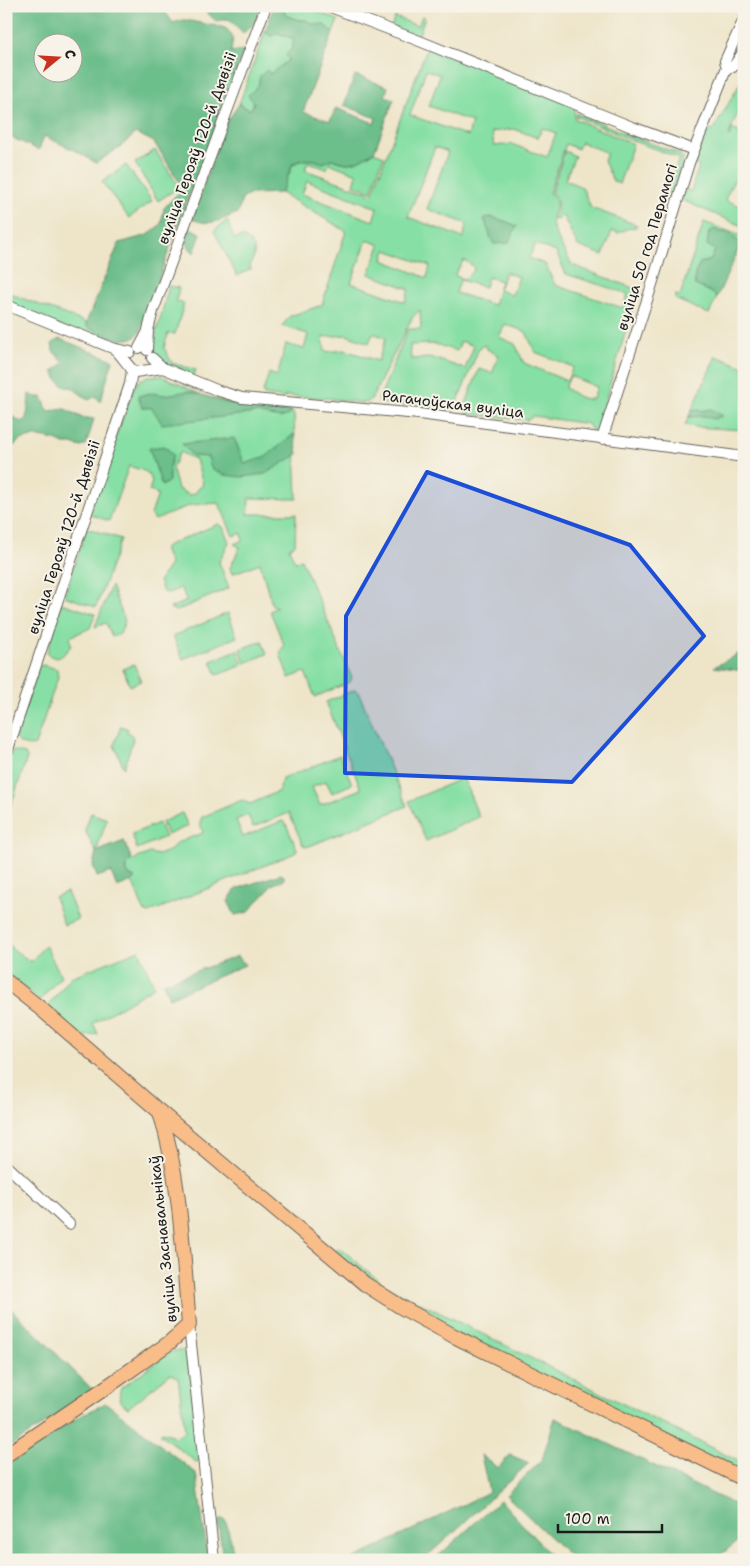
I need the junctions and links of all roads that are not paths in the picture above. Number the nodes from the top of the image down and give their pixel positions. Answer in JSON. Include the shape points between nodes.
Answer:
{"nodes":[{"id":1,"x":266,"y":6,"type":"edge"},
{"id":2,"x":328,"y":6,"type":"edge"},
{"id":3,"x":744,"y":19,"type":"edge"},
{"id":4,"x":744,"y":51,"type":"edge"},
{"id":5,"x":727,"y":68,"type":"junction"},
{"id":6,"x":694,"y":150,"type":"junction"},
{"id":7,"x":6,"y":304,"type":"edge"},
{"id":8,"x":139,"y":360,"type":"junction"},
{"id":9,"x":602,"y":439,"type":"junction"},
{"id":10,"x":744,"y":457,"type":"edge"},
{"id":11,"x":6,"y":755,"type":"edge"},
{"id":12,"x":6,"y":981,"type":"edge"},
{"id":13,"x":160,"y":1112,"type":"junction"},
{"id":14,"x":6,"y":1165,"type":"edge"},
{"id":15,"x":68,"y":1224,"type":"dead end"},
{"id":16,"x":189,"y":1325,"type":"junction"},
{"id":17,"x":6,"y":1455,"type":"edge"},
{"id":18,"x":744,"y":1479,"type":"edge"},
{"id":19,"x":214,"y":1560,"type":"edge"}],
"edges":[{"from":1,"to":8,"type":"street","name":"вуліца Герояў 120-й Дывізіі","via":[[165,277]]},
{"from":2,"to":6,"type":"street"},
{"from":3,"to":5,"type":"street","name":"вуліца 50 год Перамогі","via":[[725,62]]},
{"from":4,"to":5,"type":"street","name":"вуліца 50 год Перамогі","via":[[733,67]]},
{"from":5,"to":6,"type":"street","name":"вуліца 50 год Перамогі"},
{"from":6,"to":9,"type":"street","name":"вуліца 50 год Перамогі"},
{"from":7,"to":8,"type":"street"},
{"from":8,"to":9,"type":"street","name":"Рагачоўская вуліца","via":[[242,398],[418,414]]},
{"from":8,"to":11,"type":"street","name":"вуліца Герояў 120-й Дывізіі"},
{"from":9,"to":10,"type":"street","name":"Рагачоўская вуліца"},
{"from":12,"to":13,"type":"main road"},
{"from":13,"to":16,"type":"main road","name":"вуліца Заснавальнікаў","via":[[176,1184]]},
{"from":13,"to":18,"type":"main road","via":[[388,1300],[454,1336]]},
{"from":14,"to":15,"type":"street"},
{"from":16,"to":17,"type":"main road","via":[[111,1384]]},
{"from":16,"to":19,"type":"street","name":"вуліца Заснавальнікаў"}]}
